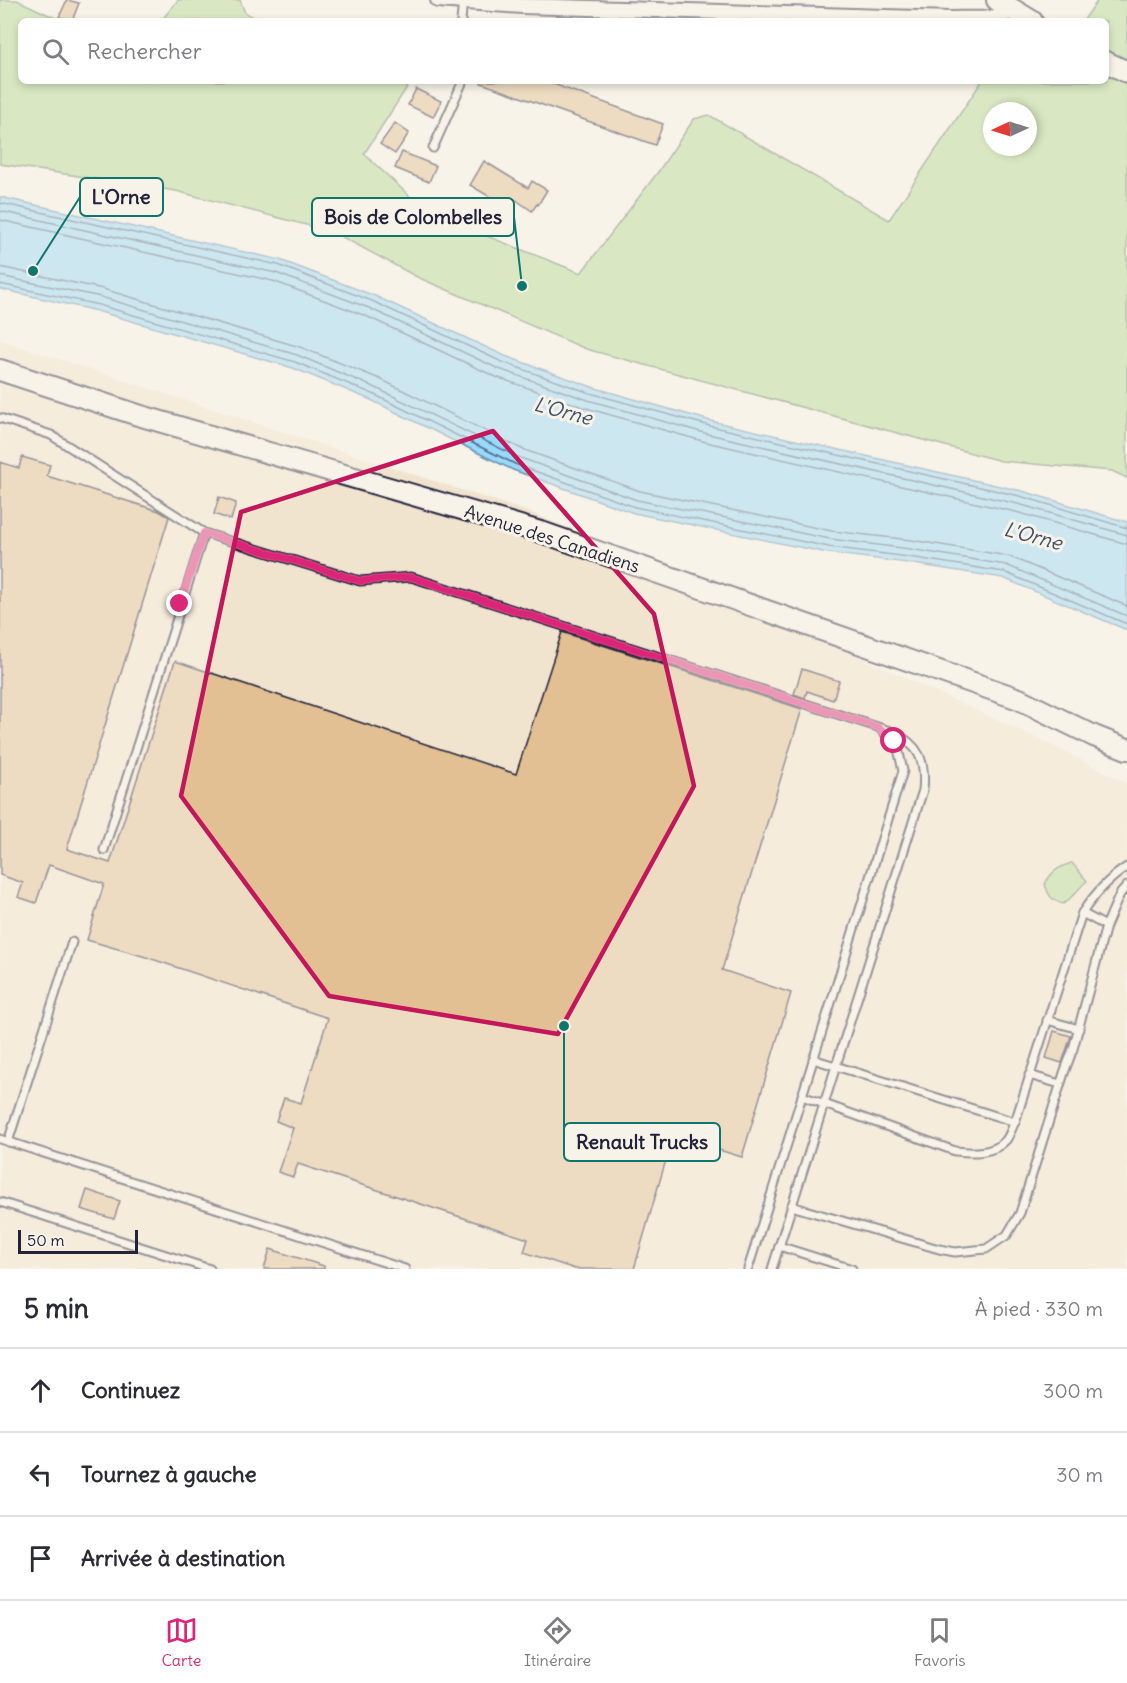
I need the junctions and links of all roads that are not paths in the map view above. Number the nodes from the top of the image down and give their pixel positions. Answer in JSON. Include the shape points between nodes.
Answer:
{"nodes":[{"id":1,"x":438,"y":0,"type":"edge"},
{"id":2,"x":463,"y":1,"type":"edge"},
{"id":3,"x":1005,"y":5,"type":"edge"},
{"id":4,"x":461,"y":18,"type":"edge"},
{"id":5,"x":919,"y":18,"type":"edge"},
{"id":6,"x":988,"y":18,"type":"edge"},
{"id":7,"x":1027,"y":18,"type":"edge"},
{"id":8,"x":1109,"y":63,"type":"edge"},
{"id":9,"x":1127,"y":72,"type":"edge"},
{"id":10,"x":462,"y":84,"type":"edge"},
{"id":11,"x":433,"y":148,"type":"dead end"},
{"id":12,"x":0,"y":370,"type":"edge"},
{"id":13,"x":0,"y":418,"type":"edge"},
{"id":14,"x":204,"y":533,"type":"junction"},
{"id":15,"x":877,"y":727,"type":"junction"},
{"id":16,"x":1094,"y":736,"type":"junction"},
{"id":17,"x":1127,"y":749,"type":"edge"},
{"id":18,"x":1127,"y":764,"type":"edge"},
{"id":19,"x":104,"y":850,"type":"dead end"},
{"id":20,"x":1127,"y":867,"type":"edge"},
{"id":21,"x":1127,"y":886,"type":"edge"},
{"id":22,"x":1082,"y":914,"type":"junction"},
{"id":23,"x":1106,"y":926,"type":"junction"},
{"id":24,"x":72,"y":942,"type":"dead end"},
{"id":25,"x":1047,"y":1020,"type":"junction"},
{"id":26,"x":1078,"y":1029,"type":"junction"},
{"id":27,"x":813,"y":1059,"type":"junction"},
{"id":28,"x":835,"y":1066,"type":"junction"},
{"id":29,"x":1029,"y":1075,"type":"junction"},
{"id":30,"x":1060,"y":1084,"type":"junction"},
{"id":31,"x":802,"y":1096,"type":"junction"},
{"id":32,"x":823,"y":1103,"type":"junction"},
{"id":33,"x":1014,"y":1122,"type":"junction"},
{"id":34,"x":0,"y":1139,"type":"edge"},
{"id":35,"x":8,"y":1142,"type":"junction"},
{"id":36,"x":0,"y":1202,"type":"edge"},
{"id":37,"x":791,"y":1206,"type":"junction"},
{"id":38,"x":779,"y":1246,"type":"junction"},
{"id":39,"x":210,"y":1269,"type":"edge"},
{"id":40,"x":405,"y":1269,"type":"edge"},
{"id":41,"x":748,"y":1269,"type":"edge"},
{"id":42,"x":772,"y":1269,"type":"edge"},
{"id":43,"x":852,"y":1269,"type":"edge"}],
"edges":[{"from":1,"to":2,"type":"street"},
{"from":2,"to":4,"type":"lane"},
{"from":2,"to":5,"type":"street"},
{"from":3,"to":6,"type":"street","via":[[1007,14]]},
{"from":3,"to":7,"type":"street"},
{"from":8,"to":9,"type":"street"},
{"from":10,"to":11,"type":"lane"},
{"from":12,"to":16,"type":"street","name":"Avenue des Canadiens","via":[[138,415],[544,534],[1019,699]]},
{"from":13,"to":14,"type":"lane","via":[[51,435]]},
{"from":14,"to":15,"type":"lane","via":[[360,581],[411,577]]},
{"from":14,"to":19,"type":"lane"},
{"from":15,"to":27,"type":"lane","via":[[897,744],[903,771]]},
{"from":15,"to":28,"type":"lane","via":[[903,737],[918,751],[924,789]]},
{"from":16,"to":17,"type":"street","name":"Avenue des Canadiens"},
{"from":16,"to":18,"type":"street","name":"Avenue des Canadiens"},
{"from":20,"to":22,"type":"lane","via":[[1113,876]]},
{"from":21,"to":23,"type":"lane"},
{"from":22,"to":23,"type":"lane"},
{"from":22,"to":25,"type":"lane"},
{"from":23,"to":26,"type":"lane"},
{"from":24,"to":35,"type":"lane"},
{"from":25,"to":26,"type":"lane"},
{"from":25,"to":29,"type":"lane"},
{"from":26,"to":30,"type":"lane"},
{"from":27,"to":28,"type":"lane"},
{"from":27,"to":31,"type":"lane"},
{"from":28,"to":32,"type":"lane"},
{"from":28,"to":33,"type":"lane"},
{"from":29,"to":30,"type":"lane"},
{"from":29,"to":33,"type":"lane"},
{"from":30,"to":37,"type":"lane","via":[[1020,1213],[1007,1235],[986,1249],[939,1249]]},
{"from":31,"to":32,"type":"lane"},
{"from":31,"to":41,"type":"lane"},
{"from":32,"to":33,"type":"lane","via":[[970,1153],[995,1148],[1006,1139]]},
{"from":32,"to":37,"type":"lane"},
{"from":34,"to":35,"type":"lane"},
{"from":35,"to":40,"type":"lane"},
{"from":36,"to":39,"type":"lane"},
{"from":37,"to":38,"type":"lane"},
{"from":38,"to":42,"type":"lane"},
{"from":38,"to":43,"type":"lane"}]}
